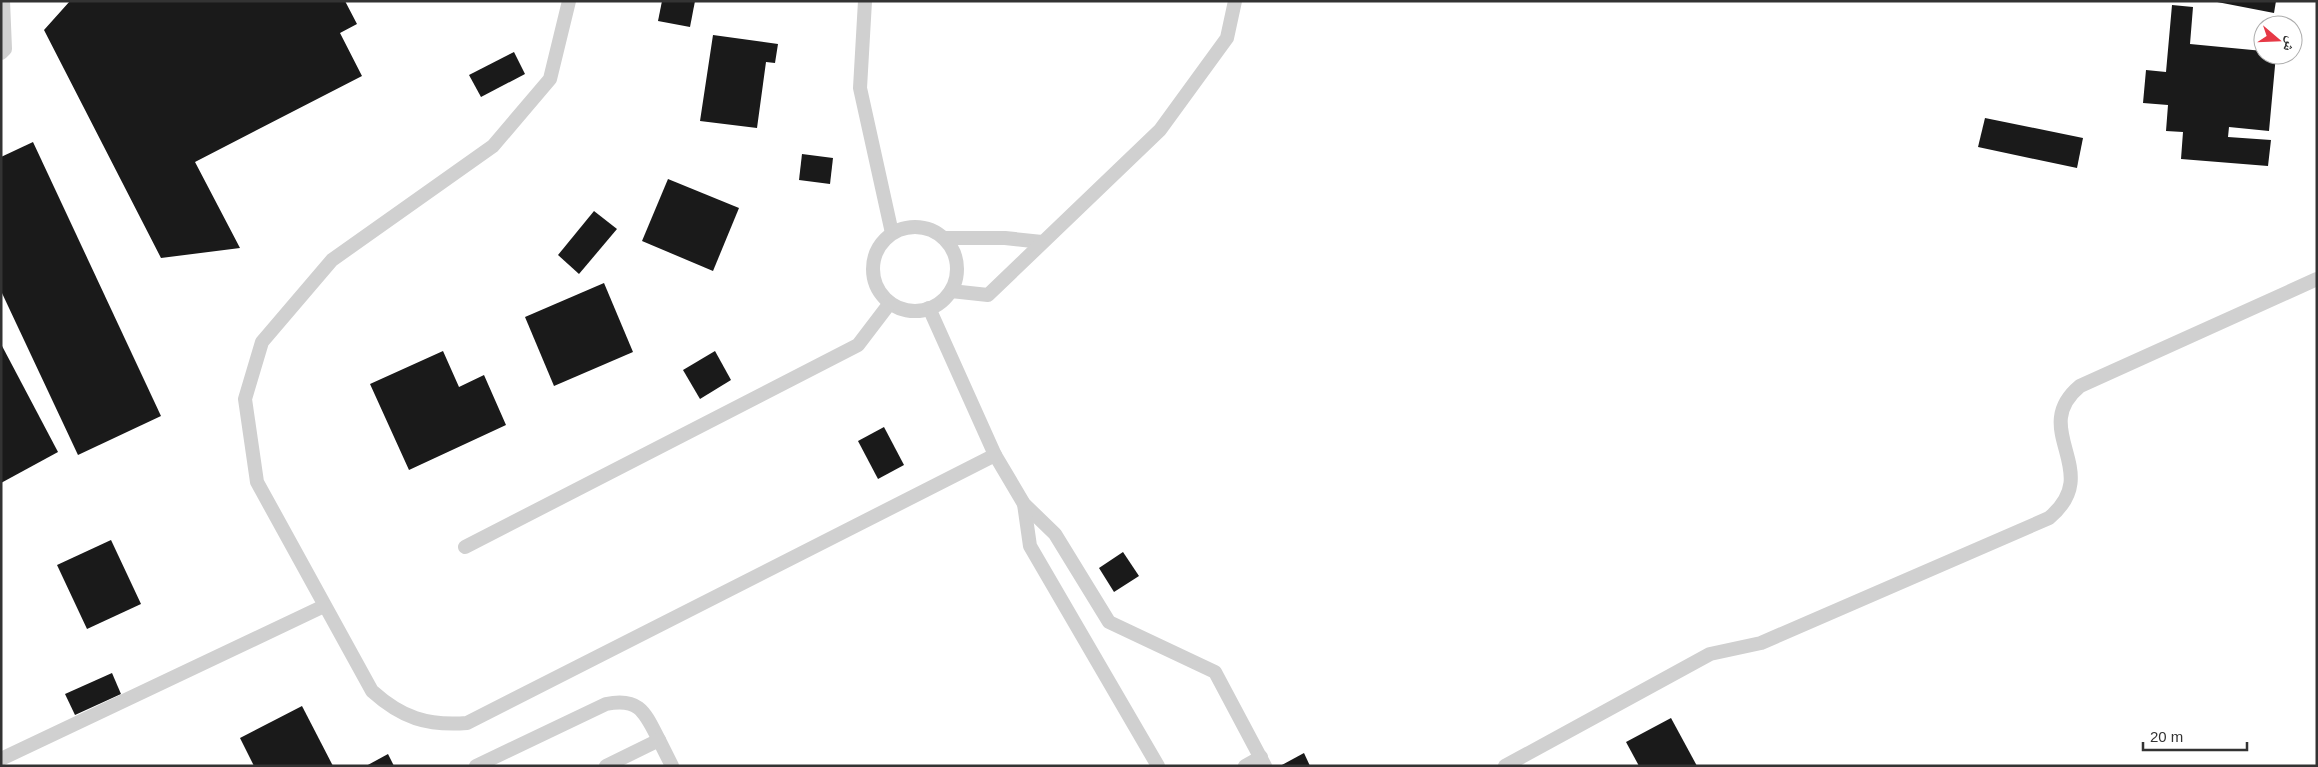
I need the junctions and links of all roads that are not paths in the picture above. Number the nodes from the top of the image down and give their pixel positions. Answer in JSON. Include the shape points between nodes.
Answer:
{"nodes":[{"id":1,"x":2,"y":1,"type":"edge"},
{"id":2,"x":569,"y":1,"type":"edge"},
{"id":3,"x":865,"y":1,"type":"edge"},
{"id":4,"x":1235,"y":1,"type":"edge"},
{"id":5,"x":1,"y":53,"type":"edge"},
{"id":6,"x":892,"y":233,"type":"junction"},
{"id":7,"x":944,"y":238,"type":"junction"},
{"id":8,"x":1042,"y":242,"type":"junction"},
{"id":9,"x":2317,"y":279,"type":"edge"},
{"id":10,"x":951,"y":291,"type":"junction"},
{"id":11,"x":890,"y":303,"type":"junction"},
{"id":12,"x":929,"y":308,"type":"junction"},
{"id":13,"x":995,"y":455,"type":"junction"},
{"id":14,"x":1024,"y":504,"type":"junction"},
{"id":15,"x":465,"y":547,"type":"dead end"},
{"id":16,"x":324,"y":606,"type":"junction"},
{"id":17,"x":659,"y":740,"type":"junction"},
{"id":18,"x":1,"y":759,"type":"edge"},
{"id":19,"x":1263,"y":761,"type":"edge"},
{"id":20,"x":476,"y":766,"type":"edge"},
{"id":21,"x":606,"y":766,"type":"edge"},
{"id":22,"x":672,"y":766,"type":"edge"},
{"id":23,"x":1158,"y":766,"type":"edge"},
{"id":24,"x":1245,"y":766,"type":"edge"},
{"id":25,"x":1505,"y":766,"type":"edge"}],
"edges":[{"from":1,"to":5,"type":"lane","via":[[5,49]]},
{"from":2,"to":16,"type":"lane","via":[[550,79],[492,146],[332,260],[262,342],[245,400],[257,482]]},
{"from":3,"to":6,"type":"lane","via":[[860,88]]},
{"from":4,"to":8,"type":"lane","via":[[1226,38],[1160,130]]},
{"from":6,"to":7,"type":"lane","via":[[905,227],[919,226]]},
{"from":6,"to":11,"type":"lane","via":[[882,242],[872,267],[880,294]]},
{"from":7,"to":8,"type":"lane"},
{"from":7,"to":10,"type":"lane","via":[[957,263]]},
{"from":8,"to":10,"type":"lane","via":[[988,295]]},
{"from":9,"to":25,"type":"lane","via":[[2080,386],[2069,395],[2060,420],[2072,484],[2060,509],[2049,518],[1761,643],[1710,654]]},
{"from":10,"to":12,"type":"lane","via":[[941,302]]},
{"from":11,"to":12,"type":"lane","via":[[902,310],[916,312]]},
{"from":11,"to":15,"type":"lane","via":[[858,346]]},
{"from":12,"to":13,"type":"lane"},
{"from":13,"to":14,"type":"lane"},
{"from":13,"to":16,"type":"lane","via":[[467,723],[442,725],[414,719],[389,706],[372,691]]},
{"from":14,"to":19,"type":"lane","via":[[1055,534],[1109,622],[1215,672]]},
{"from":14,"to":23,"type":"lane","via":[[1030,546]]},
{"from":16,"to":18,"type":"lane"},
{"from":17,"to":20,"type":"lane","via":[[640,707],[618,702],[606,704]]},
{"from":17,"to":21,"type":"lane"},
{"from":17,"to":22,"type":"lane"},
{"from":19,"to":24,"type":"lane"}]}
